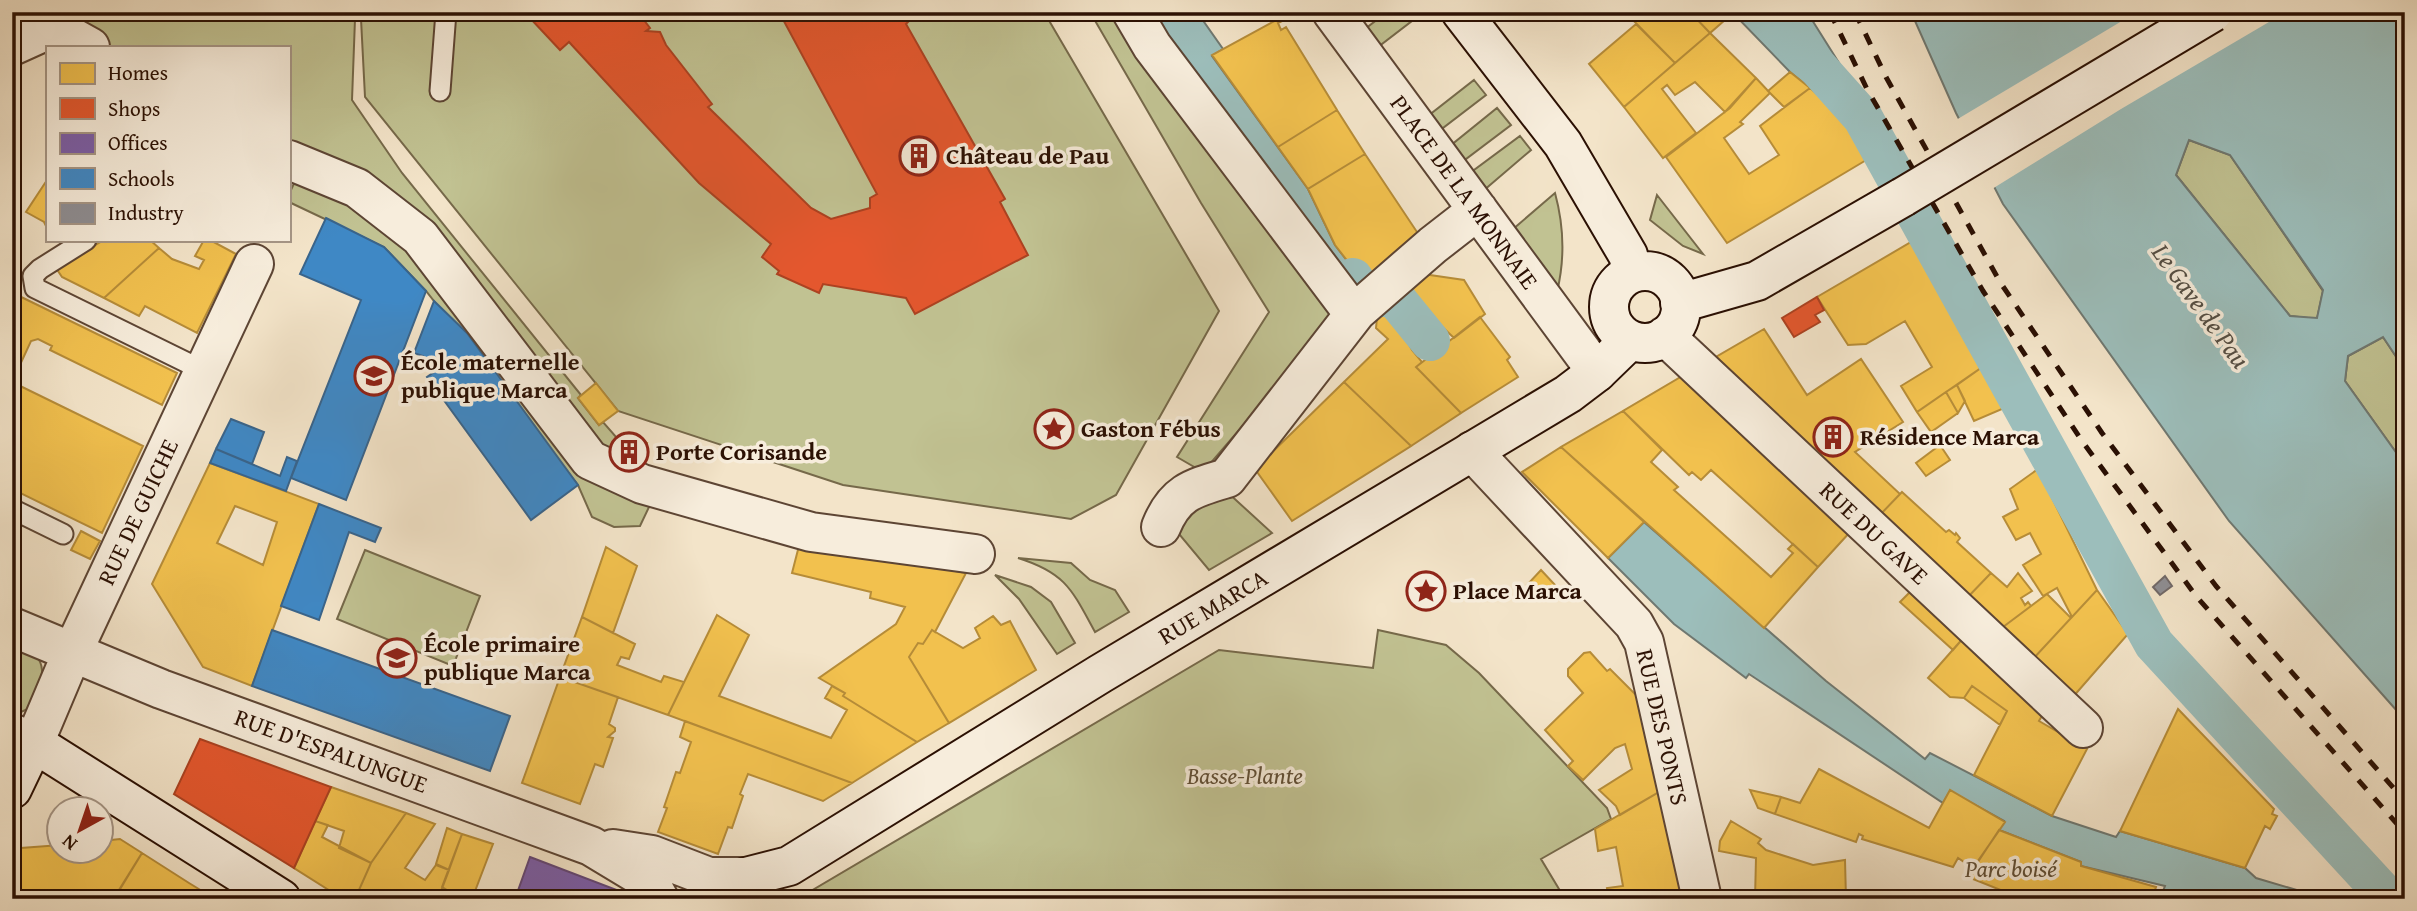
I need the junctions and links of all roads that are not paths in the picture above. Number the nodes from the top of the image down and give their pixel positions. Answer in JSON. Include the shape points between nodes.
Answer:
{"nodes":[{"id":1,"x":446,"y":12,"type":"edge"},
{"id":2,"x":1132,"y":12,"type":"edge"},
{"id":3,"x":1332,"y":12,"type":"edge"},
{"id":4,"x":1461,"y":12,"type":"edge"},
{"id":5,"x":2213,"y":12,"type":"edge"},
{"id":6,"x":12,"y":46,"type":"edge"},
{"id":7,"x":88,"y":46,"type":"edge"},
{"id":8,"x":440,"y":91,"type":"dead end"},
{"id":9,"x":290,"y":160,"type":"edge"},
{"id":10,"x":1478,"y":210,"type":"junction"},
{"id":11,"x":83,"y":242,"type":"edge"},
{"id":12,"x":254,"y":264,"type":"dead end"},
{"id":13,"x":1633,"y":273,"type":"junction"},
{"id":14,"x":1354,"y":313,"type":"junction"},
{"id":15,"x":1659,"y":327,"type":"junction"},
{"id":16,"x":204,"y":370,"type":"junction"},
{"id":17,"x":1597,"y":372,"type":"junction"},
{"id":18,"x":1472,"y":451,"type":"junction"},
{"id":19,"x":12,"y":509,"type":"edge"},
{"id":20,"x":1161,"y":527,"type":"dead end"},
{"id":21,"x":63,"y":534,"type":"dead end"},
{"id":22,"x":975,"y":554,"type":"dead end"},
{"id":23,"x":12,"y":627,"type":"edge"},
{"id":24,"x":72,"y":653,"type":"junction"},
{"id":25,"x":2083,"y":728,"type":"dead end"},
{"id":26,"x":23,"y":738,"type":"edge"},
{"id":27,"x":12,"y":789,"type":"edge"},
{"id":28,"x":591,"y":846,"type":"junction"},
{"id":29,"x":742,"y":891,"type":"edge"},
{"id":30,"x":281,"y":899,"type":"edge"},
{"id":31,"x":659,"y":899,"type":"edge"},
{"id":32,"x":1702,"y":899,"type":"edge"}],
"edges":[{"from":1,"to":8,"type":"lane"},
{"from":2,"to":14,"type":"street","via":[[1152,46]]},
{"from":3,"to":10,"type":"street","name":"PLACE DE LA MONNAIE"},
{"from":4,"to":13,"type":"street","via":[[1563,144],[1628,255]]},
{"from":5,"to":15,"type":"street","bridge":true,"via":[[1757,281]]},
{"from":6,"to":7,"type":"street","via":[[54,27]]},
{"from":9,"to":22,"type":"street","via":[[357,188],[419,237],[590,460],[642,484],[811,532]]},
{"from":10,"to":14,"type":"street"},
{"from":10,"to":17,"type":"street","name":"PLACE DE LA MONNAIE"},
{"from":11,"to":16,"type":"lane","via":[[40,269],[33,276],[35,288]]},
{"from":12,"to":16,"type":"street","name":"RUE DE GUICHE"},
{"from":13,"to":15,"type":"street","via":[[1643,271],[1672,283]]},
{"from":13,"to":15,"type":"street","via":[[1616,285],[1609,306],[1614,327]]},
{"from":14,"to":20,"type":"street","via":[[1227,478],[1183,495],[1168,507]]},
{"from":15,"to":17,"type":"street","name":"RUE MARCA"},
{"from":15,"to":25,"type":"street","name":"RUE DU GAVE"},
{"from":16,"to":24,"type":"street","name":"RUE DE GUICHE"},
{"from":17,"to":18,"type":"street","name":"RUE MARCA"},
{"from":18,"to":29,"type":"street","name":"RUE MARCA"},
{"from":18,"to":32,"type":"street","name":"RUE DES PONTS","via":[[1634,624],[1644,642]]},
{"from":19,"to":21,"type":"lane"},
{"from":23,"to":24,"type":"street","name":"RUE D'ESPALUNGUE"},
{"from":24,"to":26,"type":"street","name":"RUE DE GUICHE"},
{"from":24,"to":28,"type":"street","name":"RUE D'ESPALUNGUE"},
{"from":26,"to":27,"type":"street","name":"RUE DE GUICHE"},
{"from":26,"to":30,"type":"street"},
{"from":28,"to":29,"type":"street","name":"RUE D'ESPALUNGUE","via":[[652,855]]},
{"from":28,"to":31,"type":"street","name":"RUE D'ESPALUNGUE","via":[[649,881]]}]}
